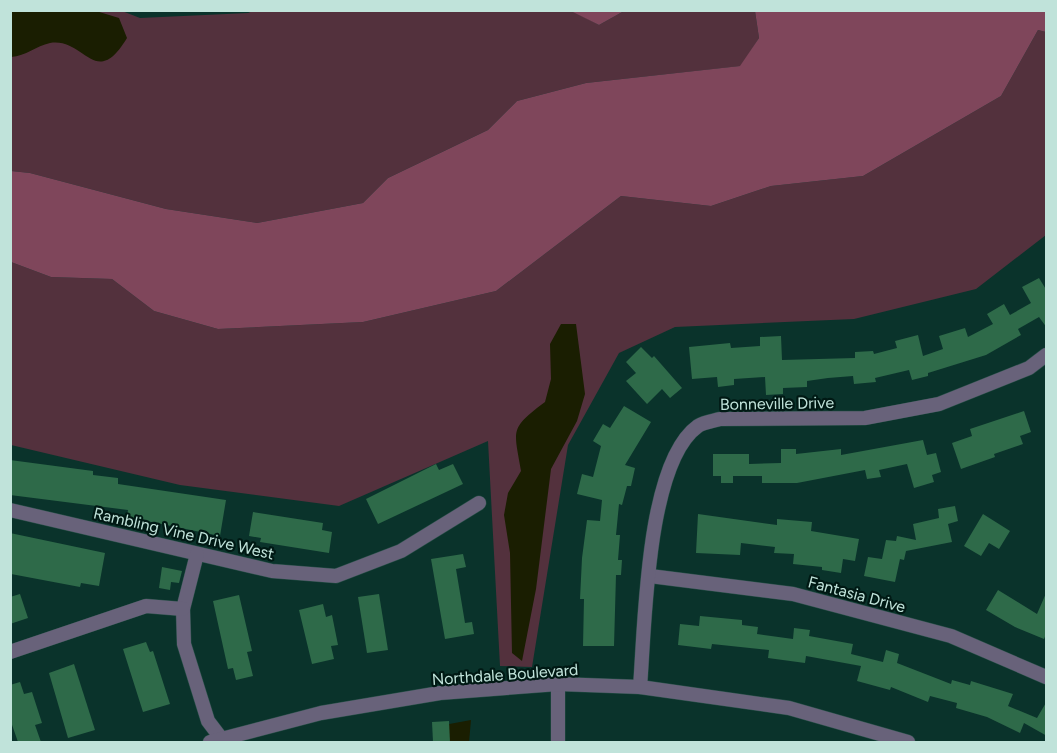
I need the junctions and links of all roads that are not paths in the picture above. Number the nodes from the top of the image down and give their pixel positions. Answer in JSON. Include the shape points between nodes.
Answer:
{"nodes":[{"id":1,"x":1047,"y":355,"type":"edge"},
{"id":2,"x":479,"y":503,"type":"dead end"},
{"id":3,"x":10,"y":510,"type":"edge"},
{"id":4,"x":197,"y":554,"type":"junction"},
{"id":5,"x":650,"y":576,"type":"junction"},
{"id":6,"x":183,"y":609,"type":"junction"},
{"id":7,"x":10,"y":652,"type":"edge"},
{"id":8,"x":1047,"y":676,"type":"edge"},
{"id":9,"x":558,"y":684,"type":"junction"},
{"id":10,"x":640,"y":687,"type":"junction"},
{"id":11,"x":219,"y":741,"type":"edge"},
{"id":12,"x":558,"y":742,"type":"edge"},
{"id":13,"x":908,"y":742,"type":"edge"}],
"edges":[{"from":1,"to":5,"type":"street","name":"Bonneville Drive","via":[[1029,368],[939,404],[865,417],[720,419],[699,425],[683,441],[664,485],[654,525]]},
{"from":2,"to":4,"type":"street","name":"Rambling Vine Drive West","via":[[401,551],[336,576],[272,571]]},
{"from":3,"to":4,"type":"street","name":"Rambling Vine Drive West"},
{"from":4,"to":6,"type":"street"},
{"from":5,"to":8,"type":"street","name":"Fantasia Drive","via":[[793,594],[951,636]]},
{"from":5,"to":10,"type":"street","name":"Bonneville Drive"},
{"from":6,"to":7,"type":"street","via":[[146,606]]},
{"from":6,"to":11,"type":"street","via":[[184,644],[208,721]]},
{"from":9,"to":10,"type":"street","name":"Northdale Boulevard"},
{"from":9,"to":11,"type":"street","name":"Northdale Boulevard","via":[[440,693],[321,713]]},
{"from":9,"to":12,"type":"street"},
{"from":10,"to":13,"type":"street","name":"Northdale Boulevard","via":[[789,708]]}]}
